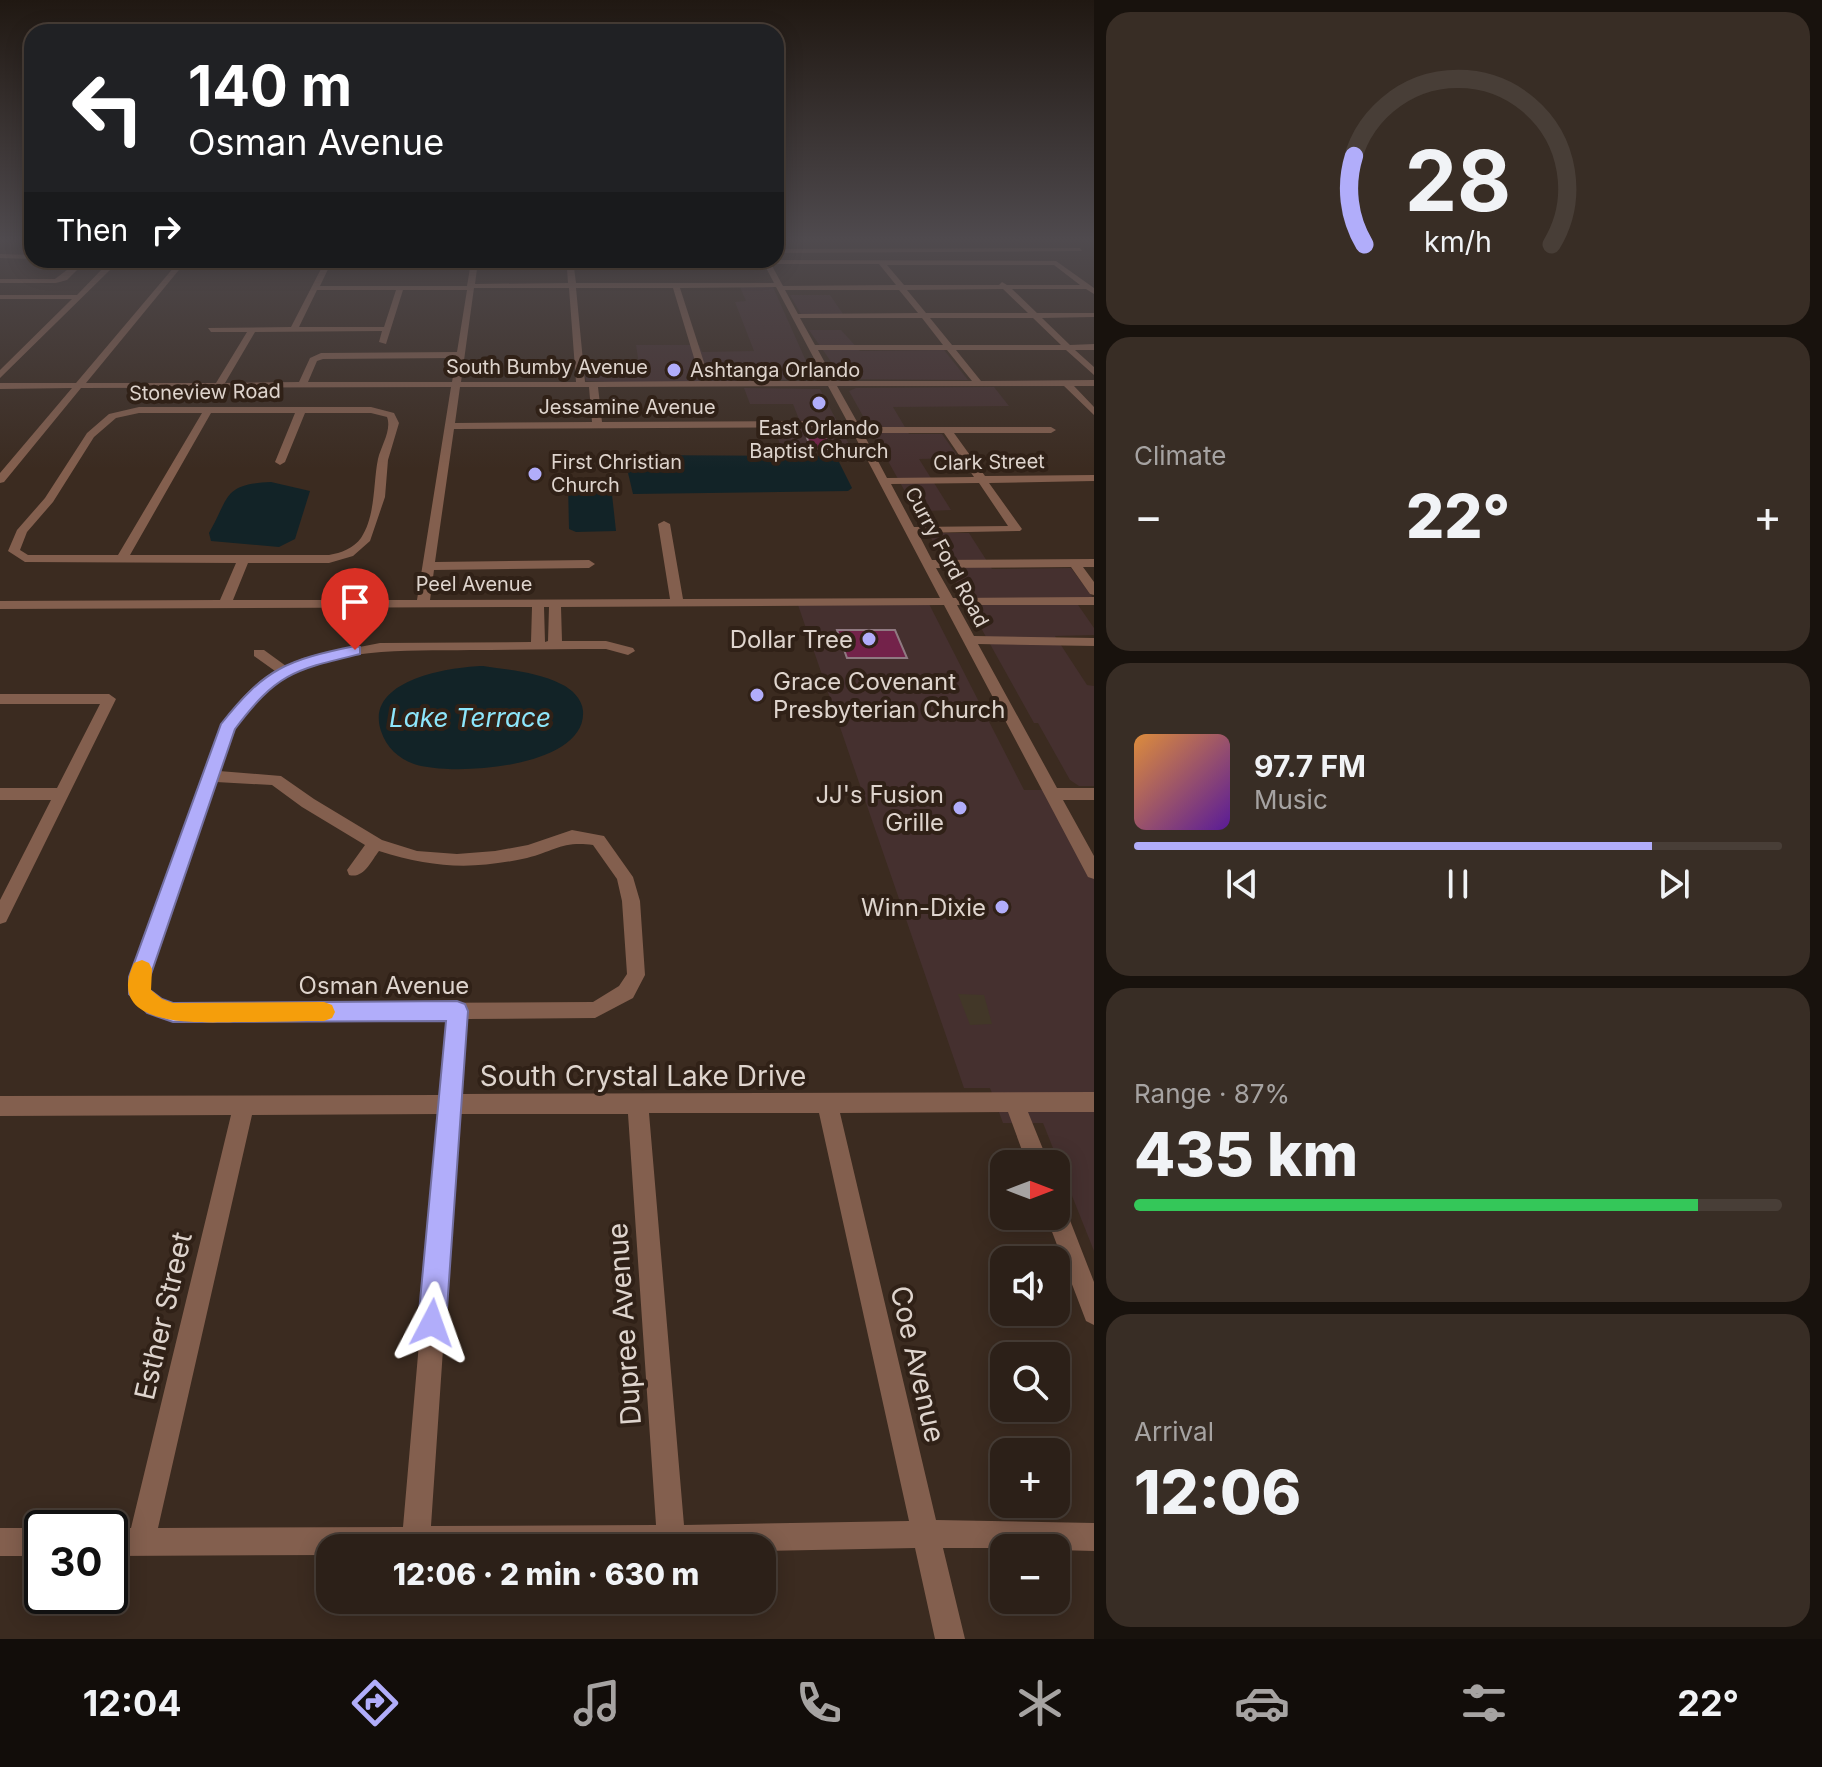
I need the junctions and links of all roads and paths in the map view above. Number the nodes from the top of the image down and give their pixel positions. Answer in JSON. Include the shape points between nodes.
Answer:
{"nodes":[{"id":1,"x":60,"y":315,"type":"edge"},
{"id":2,"x":137,"y":315,"type":"edge"},
{"id":3,"x":301,"y":315,"type":"edge"},
{"id":4,"x":391,"y":315,"type":"edge"},
{"id":5,"x":466,"y":315,"type":"edge"},
{"id":6,"x":575,"y":315,"type":"edge"},
{"id":7,"x":685,"y":315,"type":"edge"},
{"id":8,"x":862,"y":315,"type":"edge"},
{"id":9,"x":925,"y":315,"type":"edge"},
{"id":10,"x":1035,"y":315,"type":"edge"},
{"id":11,"x":795,"y":316,"type":"joint"},
{"id":12,"x":294,"y":329,"type":"junction"},
{"id":13,"x":387,"y":329,"type":"junction"},
{"id":14,"x":211,"y":330,"type":"dead end"},
{"id":15,"x":252,"y":330,"type":"junction"},
{"id":16,"x":383,"y":342,"type":"dead end"},
{"id":17,"x":1069,"y":347,"type":"junction"},
{"id":18,"x":1094,"y":347,"type":"edge"},
{"id":19,"x":812,"y":348,"type":"junction"},
{"id":20,"x":950,"y":348,"type":"junction"},
{"id":21,"x":460,"y":355,"type":"junction"},
{"id":22,"x":1094,"y":372,"type":"edge"},
{"id":23,"x":0,"y":375,"type":"edge"},
{"id":24,"x":1066,"y":383,"type":"junction"},
{"id":25,"x":1094,"y":383,"type":"edge"},
{"id":26,"x":831,"y":384,"type":"junction"},
{"id":27,"x":979,"y":384,"type":"junction"},
{"id":28,"x":455,"y":385,"type":"junction"},
{"id":29,"x":581,"y":385,"type":"junction"},
{"id":30,"x":593,"y":385,"type":"junction"},
{"id":31,"x":707,"y":385,"type":"junction"},
{"id":32,"x":0,"y":386,"type":"edge"},
{"id":33,"x":78,"y":386,"type":"junction"},
{"id":34,"x":219,"y":386,"type":"junction"},
{"id":35,"x":302,"y":386,"type":"junction"},
{"id":36,"x":208,"y":410,"type":"junction"},
{"id":37,"x":301,"y":410,"type":"junction"},
{"id":38,"x":1094,"y":412,"type":"edge"},
{"id":39,"x":597,"y":425,"type":"junction"},
{"id":40,"x":449,"y":426,"type":"junction"},
{"id":41,"x":855,"y":427,"type":"junction"},
{"id":42,"x":947,"y":430,"type":"junction"},
{"id":43,"x":1051,"y":430,"type":"dead end"},
{"id":44,"x":280,"y":462,"type":"dead end"},
{"id":45,"x":1094,"y":478,"type":"edge"},
{"id":46,"x":0,"y":480,"type":"edge"},
{"id":47,"x":981,"y":480,"type":"junction"},
{"id":48,"x":884,"y":481,"type":"junction"},
{"id":49,"x":664,"y":524,"type":"dead end"},
{"id":50,"x":910,"y":530,"type":"junction"},
{"id":51,"x":122,"y":559,"type":"junction"},
{"id":52,"x":243,"y":559,"type":"junction"},
{"id":53,"x":1074,"y":563,"type":"junction"},
{"id":54,"x":1094,"y":563,"type":"edge"},
{"id":55,"x":589,"y":564,"type":"dead end"},
{"id":56,"x":928,"y":564,"type":"junction"},
{"id":57,"x":429,"y":566,"type":"junction"},
{"id":58,"x":1094,"y":591,"type":"edge"},
{"id":59,"x":948,"y":601,"type":"junction"},
{"id":60,"x":1094,"y":601,"type":"edge"},
{"id":61,"x":677,"y":602,"type":"junction"},
{"id":62,"x":225,"y":604,"type":"junction"},
{"id":63,"x":423,"y":604,"type":"junction"},
{"id":64,"x":538,"y":604,"type":"junction"},
{"id":65,"x":555,"y":604,"type":"junction"},
{"id":66,"x":0,"y":605,"type":"edge"},
{"id":67,"x":969,"y":640,"type":"junction"},
{"id":68,"x":1094,"y":642,"type":"edge"},
{"id":69,"x":538,"y":645,"type":"junction"},
{"id":70,"x":555,"y":645,"type":"junction"},
{"id":71,"x":628,"y":651,"type":"dead end"},
{"id":72,"x":259,"y":653,"type":"dead end"},
{"id":73,"x":284,"y":671,"type":"junction"},
{"id":74,"x":0,"y":699,"type":"edge"},
{"id":75,"x":208,"y":776,"type":"junction"},
{"id":76,"x":0,"y":794,"type":"edge"},
{"id":77,"x":61,"y":794,"type":"junction"},
{"id":78,"x":1052,"y":794,"type":"junction"},
{"id":79,"x":1094,"y":794,"type":"edge"},
{"id":80,"x":376,"y":844,"type":"junction"},
{"id":81,"x":355,"y":870,"type":"dead end"},
{"id":82,"x":1094,"y":872,"type":"edge"},
{"id":83,"x":0,"y":917,"type":"edge"},
{"id":84,"x":457,"y":1011,"type":"junction"},
{"id":85,"x":1014,"y":1102,"type":"junction"},
{"id":86,"x":1094,"y":1102,"type":"edge"},
{"id":87,"x":827,"y":1103,"type":"junction"},
{"id":88,"x":638,"y":1104,"type":"junction"},
{"id":89,"x":244,"y":1105,"type":"junction"},
{"id":90,"x":448,"y":1105,"type":"junction"},
{"id":91,"x":0,"y":1106,"type":"edge"},
{"id":92,"x":1033,"y":1150,"type":"edge"},
{"id":93,"x":1062,"y":1230,"type":"edge"},
{"id":94,"x":1094,"y":1313,"type":"edge"},
{"id":95,"x":416,"y":1534,"type":"edge"},
{"id":96,"x":671,"y":1534,"type":"edge"},
{"id":97,"x":925,"y":1534,"type":"junction"},
{"id":98,"x":776,"y":1537,"type":"edge"},
{"id":99,"x":1094,"y":1537,"type":"edge"},
{"id":100,"x":316,"y":1541,"type":"edge"},
{"id":101,"x":0,"y":1542,"type":"edge"},
{"id":102,"x":24,"y":1542,"type":"edge"},
{"id":103,"x":128,"y":1542,"type":"edge"},
{"id":104,"x":141,"y":1542,"type":"junction"},
{"id":105,"x":950,"y":1639,"type":"edge"}],
"edges":[{"from":1,"to":23,"type":"street"},
{"from":2,"to":33,"type":"street"},
{"from":3,"to":12,"type":"street"},
{"from":4,"to":13,"type":"street"},
{"from":5,"to":21,"type":"street"},
{"from":6,"to":29,"type":"street"},
{"from":7,"to":31,"type":"street"},
{"from":8,"to":11,"type":"street"},
{"from":9,"to":20,"type":"street"},
{"from":10,"to":17,"type":"street"},
{"from":11,"to":19,"type":"street","name":"Curry Ford Road"},
{"from":12,"to":13,"type":"street"},
{"from":12,"to":15,"type":"street"},
{"from":13,"to":16,"type":"street"},
{"from":14,"to":15,"type":"street"},
{"from":15,"to":34,"type":"street"},
{"from":17,"to":18,"type":"street"},
{"from":17,"to":20,"type":"street"},
{"from":17,"to":22,"type":"street"},
{"from":19,"to":20,"type":"street"},
{"from":19,"to":26,"type":"street","name":"Curry Ford Road"},
{"from":20,"to":27,"type":"street"},
{"from":21,"to":28,"type":"street"},
{"from":21,"to":35,"type":"street","via":[[321,356],[313,360]]},
{"from":24,"to":25,"type":"street","name":"South Bumby Avenue"},
{"from":24,"to":27,"type":"street","name":"South Bumby Avenue"},
{"from":24,"to":38,"type":"street"},
{"from":26,"to":27,"type":"street","name":"South Bumby Avenue"},
{"from":26,"to":31,"type":"street","name":"South Bumby Avenue"},
{"from":26,"to":41,"type":"street","name":"Curry Ford Road"},
{"from":28,"to":29,"type":"street","name":"South Bumby Avenue"},
{"from":28,"to":35,"type":"street","name":"South Bumby Avenue"},
{"from":28,"to":40,"type":"street"},
{"from":29,"to":30,"type":"street","name":"South Bumby Avenue"},
{"from":30,"to":31,"type":"street","name":"South Bumby Avenue"},
{"from":30,"to":39,"type":"street"},
{"from":32,"to":33,"type":"street","name":"South Bumby Avenue"},
{"from":33,"to":34,"type":"street","name":"South Bumby Avenue"},
{"from":33,"to":46,"type":"street"},
{"from":34,"to":35,"type":"street","name":"South Bumby Avenue"},
{"from":36,"to":37,"type":"street","name":"Stoneview Road"},
{"from":36,"to":51,"type":"street"},
{"from":36,"to":51,"type":"street","name":"Stoneview Road","via":[[131,411],[109,418],[14,545],[18,555],[34,559]]},
{"from":37,"to":44,"type":"street"},
{"from":37,"to":52,"type":"street","name":"Stoneview Road","via":[[371,410],[394,419],[380,497],[366,539],[339,557]]},
{"from":39,"to":40,"type":"street","name":"Jessamine Avenue"},
{"from":39,"to":41,"type":"street","name":"Jessamine Avenue"},
{"from":40,"to":57,"type":"street"},
{"from":41,"to":42,"type":"street","name":"Jessamine Avenue"},
{"from":41,"to":48,"type":"street","name":"Curry Ford Road"},
{"from":42,"to":43,"type":"street","name":"Jessamine Avenue"},
{"from":42,"to":47,"type":"street"},
{"from":45,"to":47,"type":"street","name":"Clark Street"},
{"from":47,"to":48,"type":"street","name":"Clark Street"},
{"from":47,"to":50,"type":"street","via":[[1016,529]]},
{"from":48,"to":50,"type":"street","name":"Curry Ford Road"},
{"from":49,"to":61,"type":"street"},
{"from":50,"to":56,"type":"street","name":"Curry Ford Road"},
{"from":51,"to":52,"type":"street","name":"Stoneview Road"},
{"from":52,"to":62,"type":"street"},
{"from":53,"to":54,"type":"street"},
{"from":53,"to":56,"type":"street"},
{"from":53,"to":58,"type":"street"},
{"from":55,"to":57,"type":"street"},
{"from":56,"to":59,"type":"street","name":"Curry Ford Road"},
{"from":57,"to":63,"type":"street"},
{"from":59,"to":60,"type":"street","name":"Peel Avenue"},
{"from":59,"to":61,"type":"street","name":"Peel Avenue"},
{"from":59,"to":67,"type":"street","name":"Curry Ford Road"},
{"from":61,"to":65,"type":"street","name":"Peel Avenue"},
{"from":62,"to":63,"type":"street","name":"Peel Avenue"},
{"from":62,"to":66,"type":"street","name":"Peel Avenue"},
{"from":63,"to":64,"type":"street","name":"Peel Avenue"},
{"from":64,"to":65,"type":"street","name":"Peel Avenue"},
{"from":64,"to":69,"type":"street"},
{"from":65,"to":70,"type":"street"},
{"from":67,"to":68,"type":"street"},
{"from":67,"to":78,"type":"street","name":"Curry Ford Road"},
{"from":69,"to":70,"type":"street"},
{"from":69,"to":73,"type":"street","via":[[380,647],[326,655]]},
{"from":70,"to":71,"type":"street","via":[[606,645]]},
{"from":72,"to":73,"type":"street"},
{"from":73,"to":75,"type":"street","via":[[238,711]]},
{"from":74,"to":77,"type":"street","via":[[109,699]]},
{"from":75,"to":80,"type":"street","via":[[276,780]]},
{"from":75,"to":84,"type":"street","name":"Osman Avenue","via":[[139,977],[140,994],[155,1007],[173,1012]]},
{"from":76,"to":77,"type":"street"},
{"from":77,"to":83,"type":"street"},
{"from":78,"to":79,"type":"street"},
{"from":78,"to":82,"type":"street","name":"Curry Ford Road"},
{"from":80,"to":81,"type":"street"},
{"from":80,"to":84,"type":"street","name":"Osman Avenue","via":[[417,857],[457,860],[529,851],[587,836],[598,840],[625,877],[636,975],[626,992],[595,1010]]},
{"from":84,"to":90,"type":"street"},
{"from":85,"to":86,"type":"street","name":"South Crystal Lake Drive"},
{"from":85,"to":87,"type":"street","name":"South Crystal Lake Drive"},
{"from":85,"to":92,"type":"street"},
{"from":87,"to":88,"type":"street","name":"South Crystal Lake Drive"},
{"from":87,"to":97,"type":"street","name":"Coe Avenue"},
{"from":88,"to":90,"type":"street","name":"South Crystal Lake Drive"},
{"from":88,"to":96,"type":"street","name":"Dupree Avenue"},
{"from":89,"to":90,"type":"street","name":"South Crystal Lake Drive"},
{"from":89,"to":91,"type":"street","name":"South Crystal Lake Drive"},
{"from":89,"to":104,"type":"street","name":"Esther Street"},
{"from":90,"to":95,"type":"street"},
{"from":93,"to":94,"type":"street"},
{"from":97,"to":98,"type":"street"},
{"from":97,"to":99,"type":"street"},
{"from":97,"to":105,"type":"street","name":"Coe Avenue"},
{"from":100,"to":104,"type":"street"},
{"from":101,"to":102,"type":"street"},
{"from":103,"to":104,"type":"street"}]}
